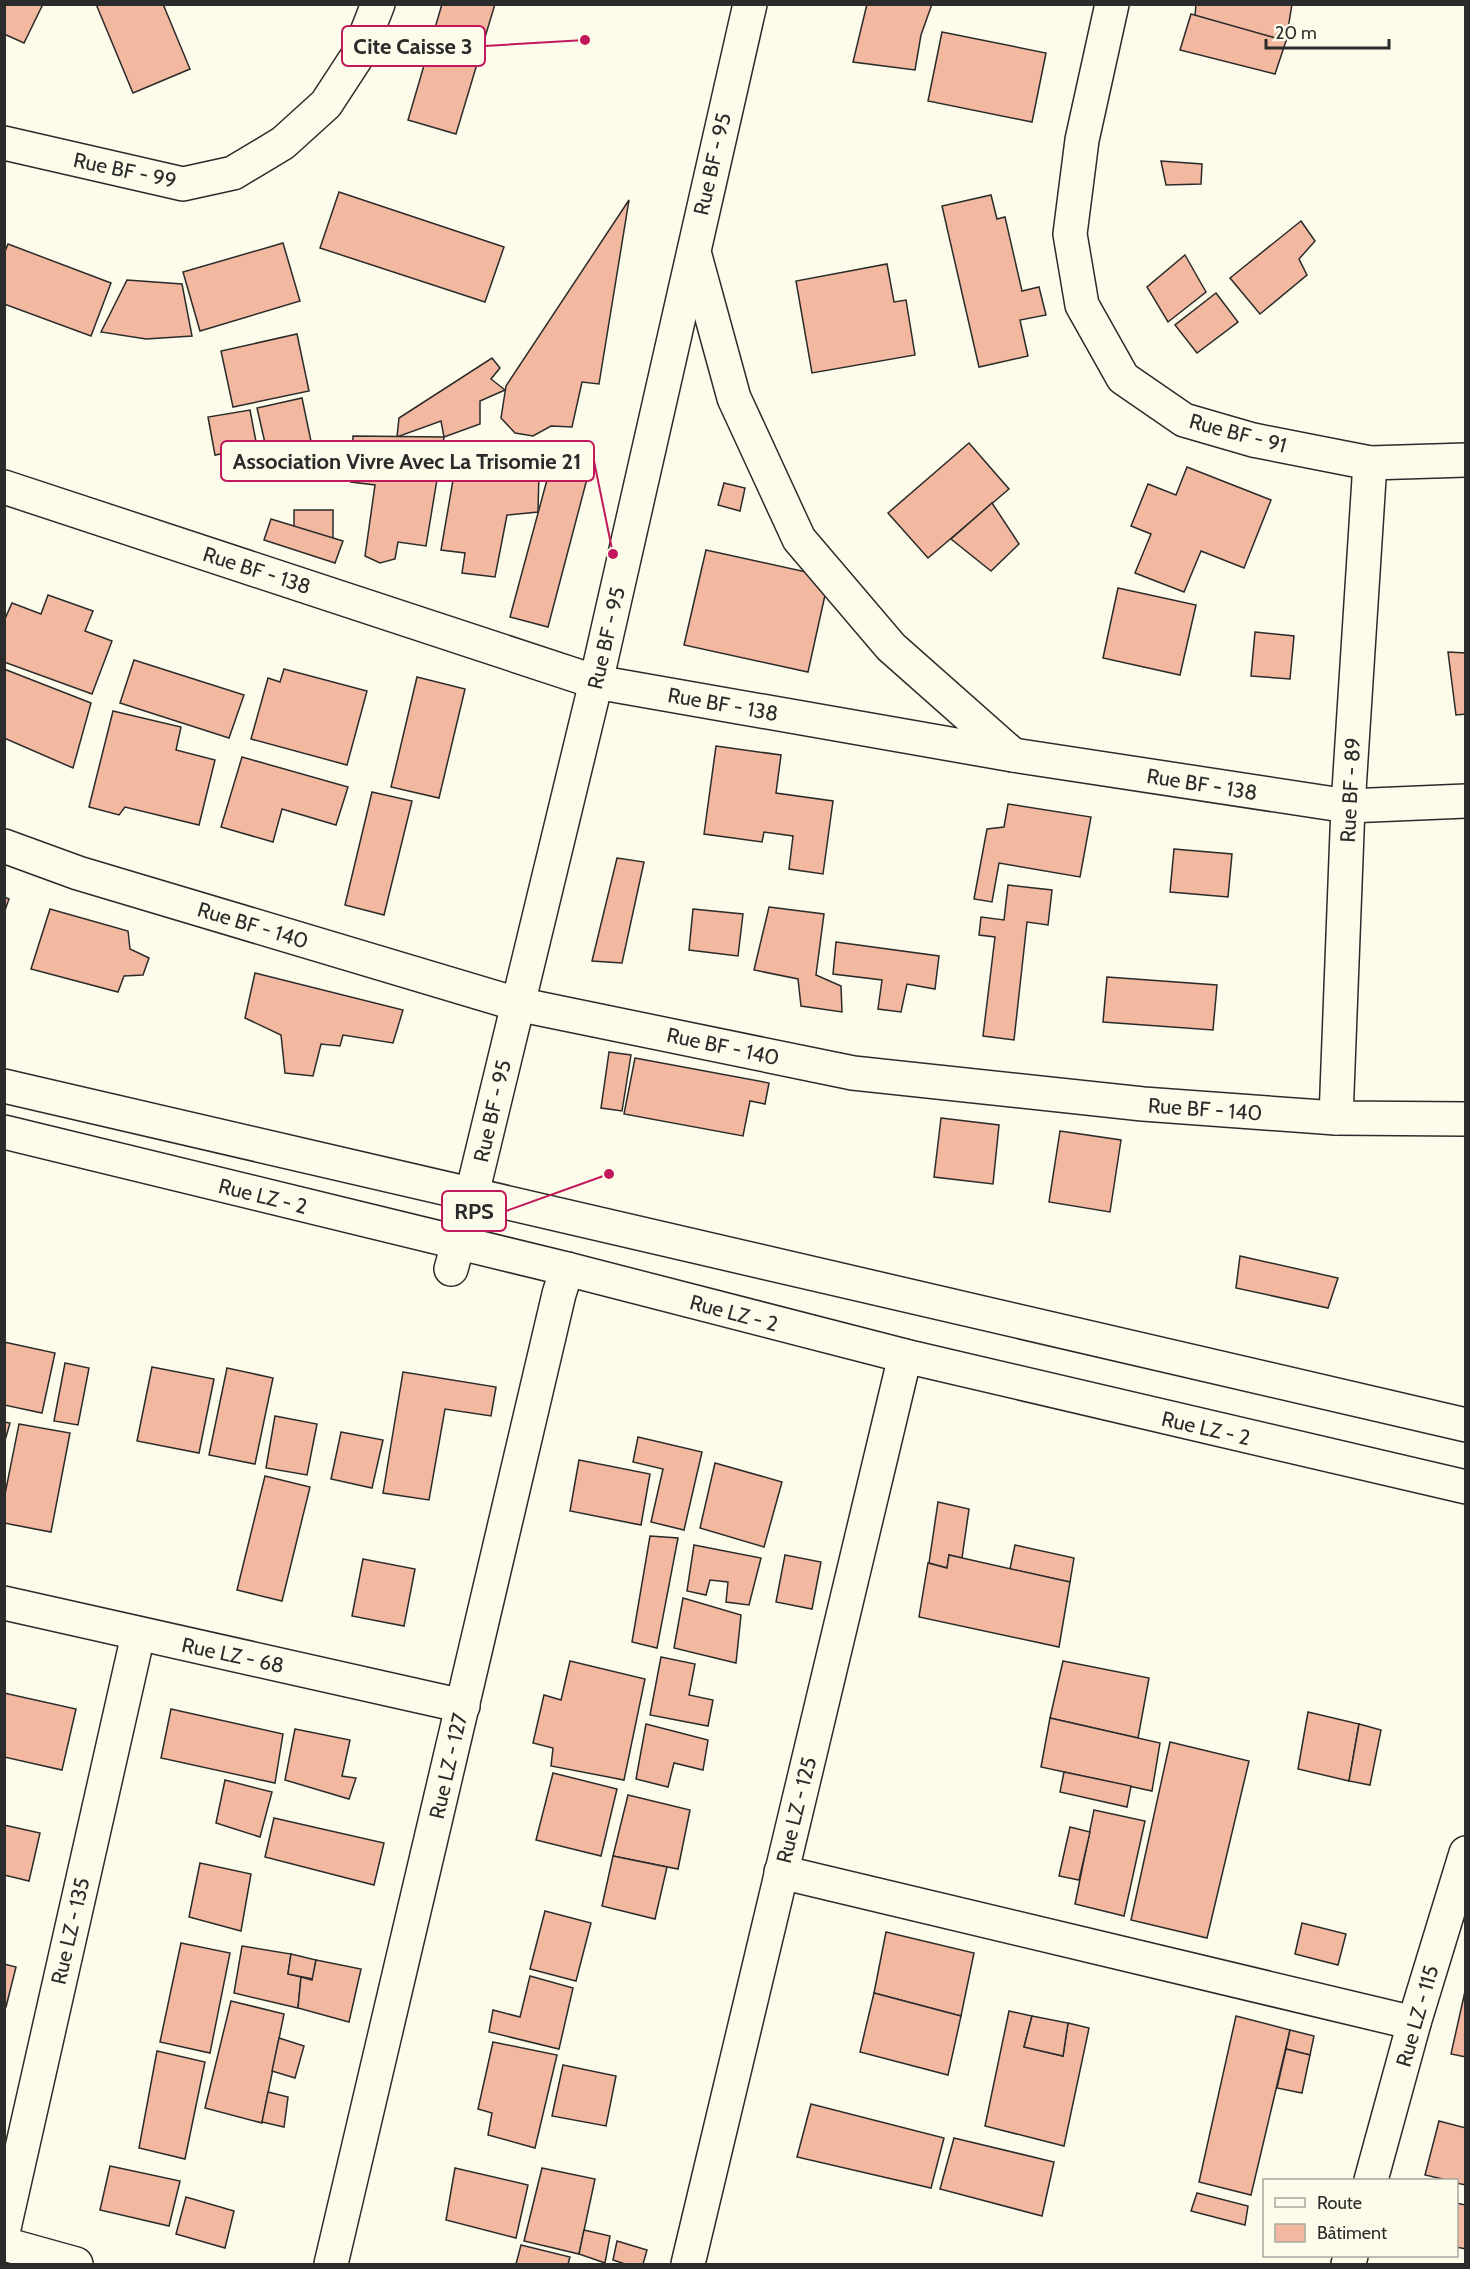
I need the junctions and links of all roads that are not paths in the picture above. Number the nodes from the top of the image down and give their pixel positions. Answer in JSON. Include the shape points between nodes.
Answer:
{"nodes":[{"id":1,"x":378,"y":4,"type":"edge"},
{"id":2,"x":750,"y":4,"type":"edge"},
{"id":3,"x":1112,"y":4,"type":"edge"},
{"id":4,"x":4,"y":143,"type":"edge"},
{"id":5,"x":693,"y":247,"type":"junction"},
{"id":6,"x":1466,"y":460,"type":"edge"},
{"id":7,"x":1370,"y":463,"type":"junction"},
{"id":8,"x":4,"y":487,"type":"edge"},
{"id":9,"x":596,"y":682,"type":"junction"},
{"id":10,"x":1013,"y":755,"type":"junction"},
{"id":11,"x":1466,"y":801,"type":"edge"},
{"id":12,"x":1348,"y":806,"type":"junction"},
{"id":13,"x":4,"y":846,"type":"edge"},
{"id":14,"x":517,"y":1004,"type":"junction"},
{"id":15,"x":4,"y":1086,"type":"edge"},
{"id":16,"x":1336,"y":1118,"type":"junction"},
{"id":17,"x":1466,"y":1119,"type":"edge"},
{"id":18,"x":4,"y":1132,"type":"edge"},
{"id":19,"x":472,"y":1194,"type":"junction"},
{"id":20,"x":455,"y":1256,"type":"junction"},
{"id":21,"x":567,"y":1269,"type":"junction"},
{"id":22,"x":905,"y":1356,"type":"junction"},
{"id":23,"x":1466,"y":1425,"type":"edge"},
{"id":24,"x":1466,"y":1487,"type":"edge"},
{"id":25,"x":4,"y":1603,"type":"edge"},
{"id":26,"x":138,"y":1635,"type":"junction"},
{"id":27,"x":463,"y":1706,"type":"junction"},
{"id":28,"x":1466,"y":1853,"type":"edge"},
{"id":29,"x":780,"y":1872,"type":"junction"},
{"id":30,"x":1414,"y":2023,"type":"junction"},
{"id":31,"x":1372,"y":2179,"type":"edge"},
{"id":32,"x":4,"y":2228,"type":"edge"},
{"id":33,"x":4,"y":2244,"type":"edge"},
{"id":34,"x":76,"y":2265,"type":"edge"},
{"id":35,"x":331,"y":2265,"type":"edge"},
{"id":36,"x":688,"y":2265,"type":"edge"}],
"edges":[{"from":1,"to":4,"type":"street","name":"Rue BF - 99","via":[[358,55],[326,104],[283,143],[233,173],[183,184]]},
{"from":2,"to":5,"type":"street","name":"Rue BF - 95"},
{"from":3,"to":7,"type":"street","name":"Rue BF - 91","via":[[1082,140],[1071,234],[1082,304],[1123,378],[1184,420],[1253,440]]},
{"from":5,"to":9,"type":"street","name":"Rue BF - 95"},
{"from":5,"to":10,"type":"street","via":[[734,398],[799,539],[891,647]]},
{"from":6,"to":7,"type":"street","name":"Rue BF - 91"},
{"from":7,"to":12,"type":"street","name":"Rue BF - 89"},
{"from":8,"to":9,"type":"street","name":"Rue BF - 138"},
{"from":9,"to":10,"type":"street","name":"Rue BF - 138"},
{"from":9,"to":14,"type":"street","name":"Rue BF - 95"},
{"from":10,"to":12,"type":"street","name":"Rue BF - 138"},
{"from":11,"to":12,"type":"street","name":"Rue BF - 138"},
{"from":12,"to":16,"type":"street","name":"Rue BF - 89"},
{"from":13,"to":14,"type":"street","name":"Rue BF - 140","via":[[78,873]]},
{"from":14,"to":16,"type":"street","name":"Rue BF - 140","via":[[853,1073],[1143,1104]]},
{"from":14,"to":19,"type":"street","name":"Rue BF - 95"},
{"from":15,"to":19,"type":"street"},
{"from":16,"to":17,"type":"street","name":"Rue BF - 140"},
{"from":18,"to":20,"type":"street","name":"Rue LZ - 2"},
{"from":19,"to":20,"type":"street","name":"Rue BF - 95"},
{"from":19,"to":23,"type":"street"},
{"from":20,"to":21,"type":"street","name":"Rue LZ - 2"},
{"from":21,"to":22,"type":"street","name":"Rue LZ - 2"},
{"from":21,"to":27,"type":"street","name":"Rue LZ - 127"},
{"from":22,"to":24,"type":"street","name":"Rue LZ - 2"},
{"from":22,"to":29,"type":"street","name":"Rue LZ - 125"},
{"from":25,"to":26,"type":"street","name":"Rue LZ - 68"},
{"from":26,"to":27,"type":"street","name":"Rue LZ - 68"},
{"from":26,"to":32,"type":"street","name":"Rue LZ - 135"},
{"from":27,"to":35,"type":"street","name":"Rue LZ - 127"},
{"from":28,"to":30,"type":"street","name":"Rue LZ - 115"},
{"from":29,"to":30,"type":"street"},
{"from":29,"to":36,"type":"street","name":"Rue LZ - 125"},
{"from":30,"to":31,"type":"street","name":"Rue LZ - 115"},
{"from":33,"to":34,"type":"street"}]}
